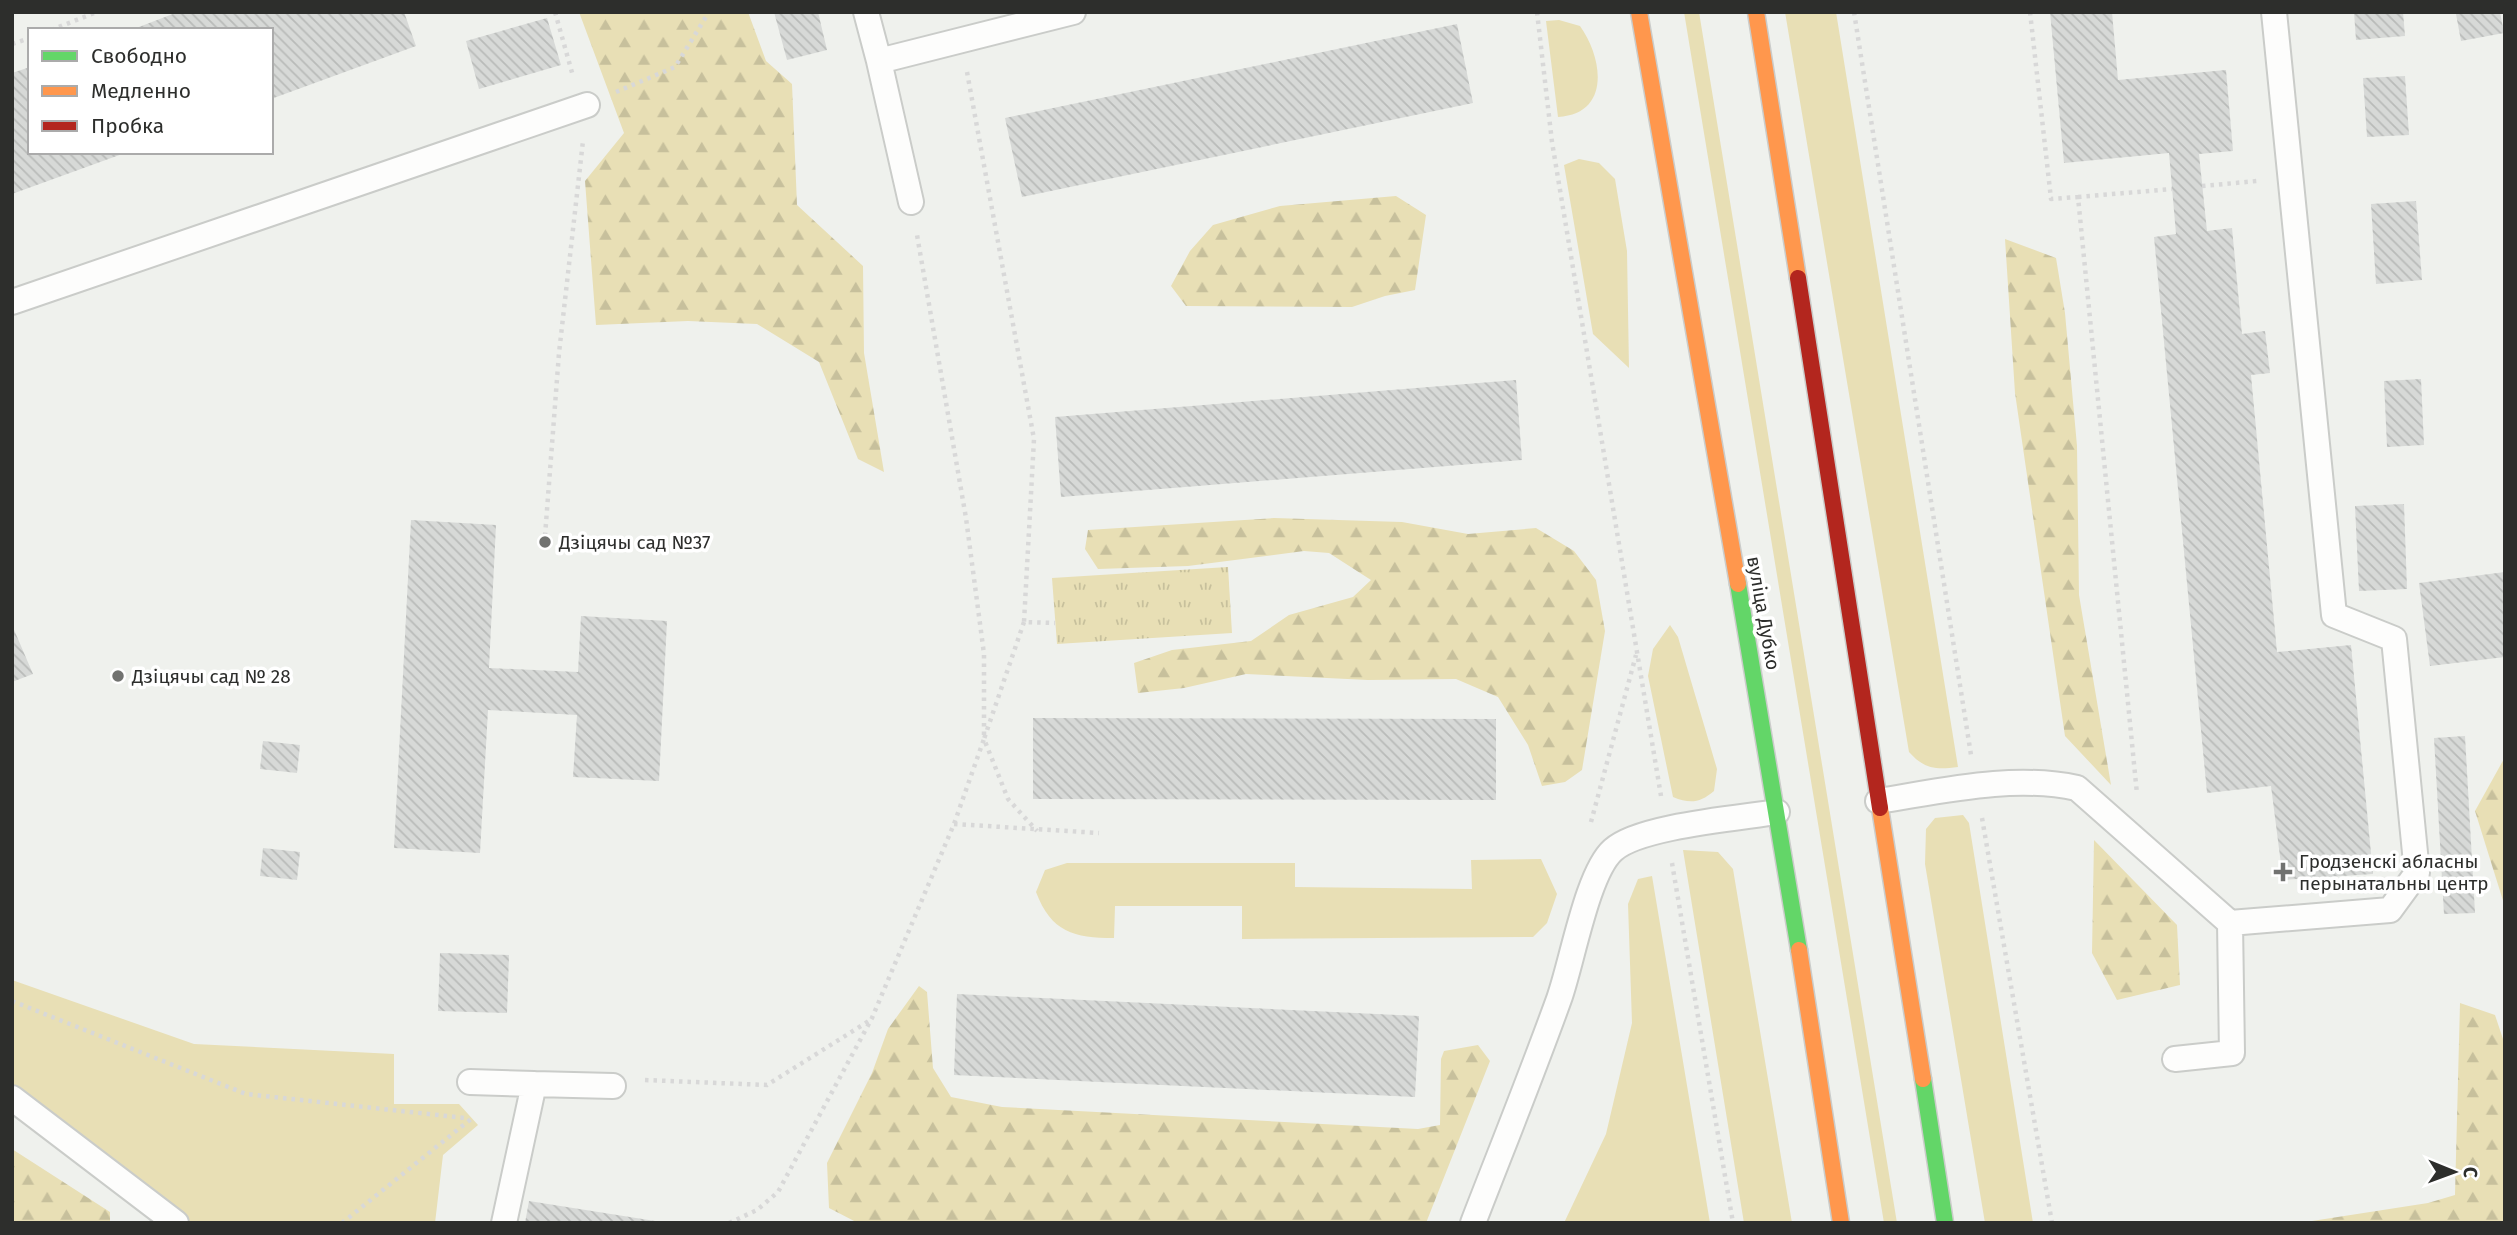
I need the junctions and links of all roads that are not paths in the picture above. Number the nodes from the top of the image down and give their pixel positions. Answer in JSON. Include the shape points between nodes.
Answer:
{"nodes":[{"id":1,"x":866,"y":12,"type":"edge"},
{"id":2,"x":1073,"y":12,"type":"edge"},
{"id":3,"x":1639,"y":12,"type":"edge"},
{"id":4,"x":1756,"y":12,"type":"edge"},
{"id":5,"x":2274,"y":12,"type":"edge"},
{"id":6,"x":879,"y":61,"type":"junction"},
{"id":7,"x":584,"y":106,"type":"road end"},
{"id":8,"x":911,"y":202,"type":"road end"},
{"id":9,"x":12,"y":302,"type":"edge"},
{"id":10,"x":1878,"y":801,"type":"junction"},
{"id":11,"x":1777,"y":812,"type":"junction"},
{"id":12,"x":2230,"y":923,"type":"junction"},
{"id":13,"x":2175,"y":1059,"type":"dead end"},
{"id":14,"x":470,"y":1082,"type":"dead end"},
{"id":15,"x":534,"y":1084,"type":"junction"},
{"id":16,"x":613,"y":1086,"type":"road end"},
{"id":17,"x":12,"y":1098,"type":"edge"},
{"id":18,"x":176,"y":1223,"type":"edge"},
{"id":19,"x":504,"y":1223,"type":"edge"},
{"id":20,"x":1473,"y":1223,"type":"edge"},
{"id":21,"x":1841,"y":1223,"type":"edge"},
{"id":22,"x":1945,"y":1223,"type":"edge"}],
"edges":[{"from":1,"to":6,"type":"lane"},
{"from":2,"to":6,"type":"lane"},
{"from":3,"to":11,"type":"main road","name":"вуліца Дубко"},
{"from":4,"to":10,"type":"main road"},
{"from":5,"to":12,"type":"lane","via":[[2334,615],[2394,639],[2417,873],[2390,910]]},
{"from":6,"to":8,"type":"lane"},
{"from":7,"to":9,"type":"lane"},
{"from":10,"to":12,"type":"lane","via":[[2049,782],[2077,788]]},
{"from":10,"to":22,"type":"main road"},
{"from":11,"to":20,"type":"lane","via":[[1667,830],[1613,849],[1599,868],[1560,997]]},
{"from":11,"to":21,"type":"main road","name":"вуліца Дубко"},
{"from":12,"to":13,"type":"lane","via":[[2232,1054]]},
{"from":14,"to":15,"type":"lane"},
{"from":15,"to":16,"type":"lane"},
{"from":15,"to":19,"type":"lane"},
{"from":17,"to":18,"type":"lane"}]}
